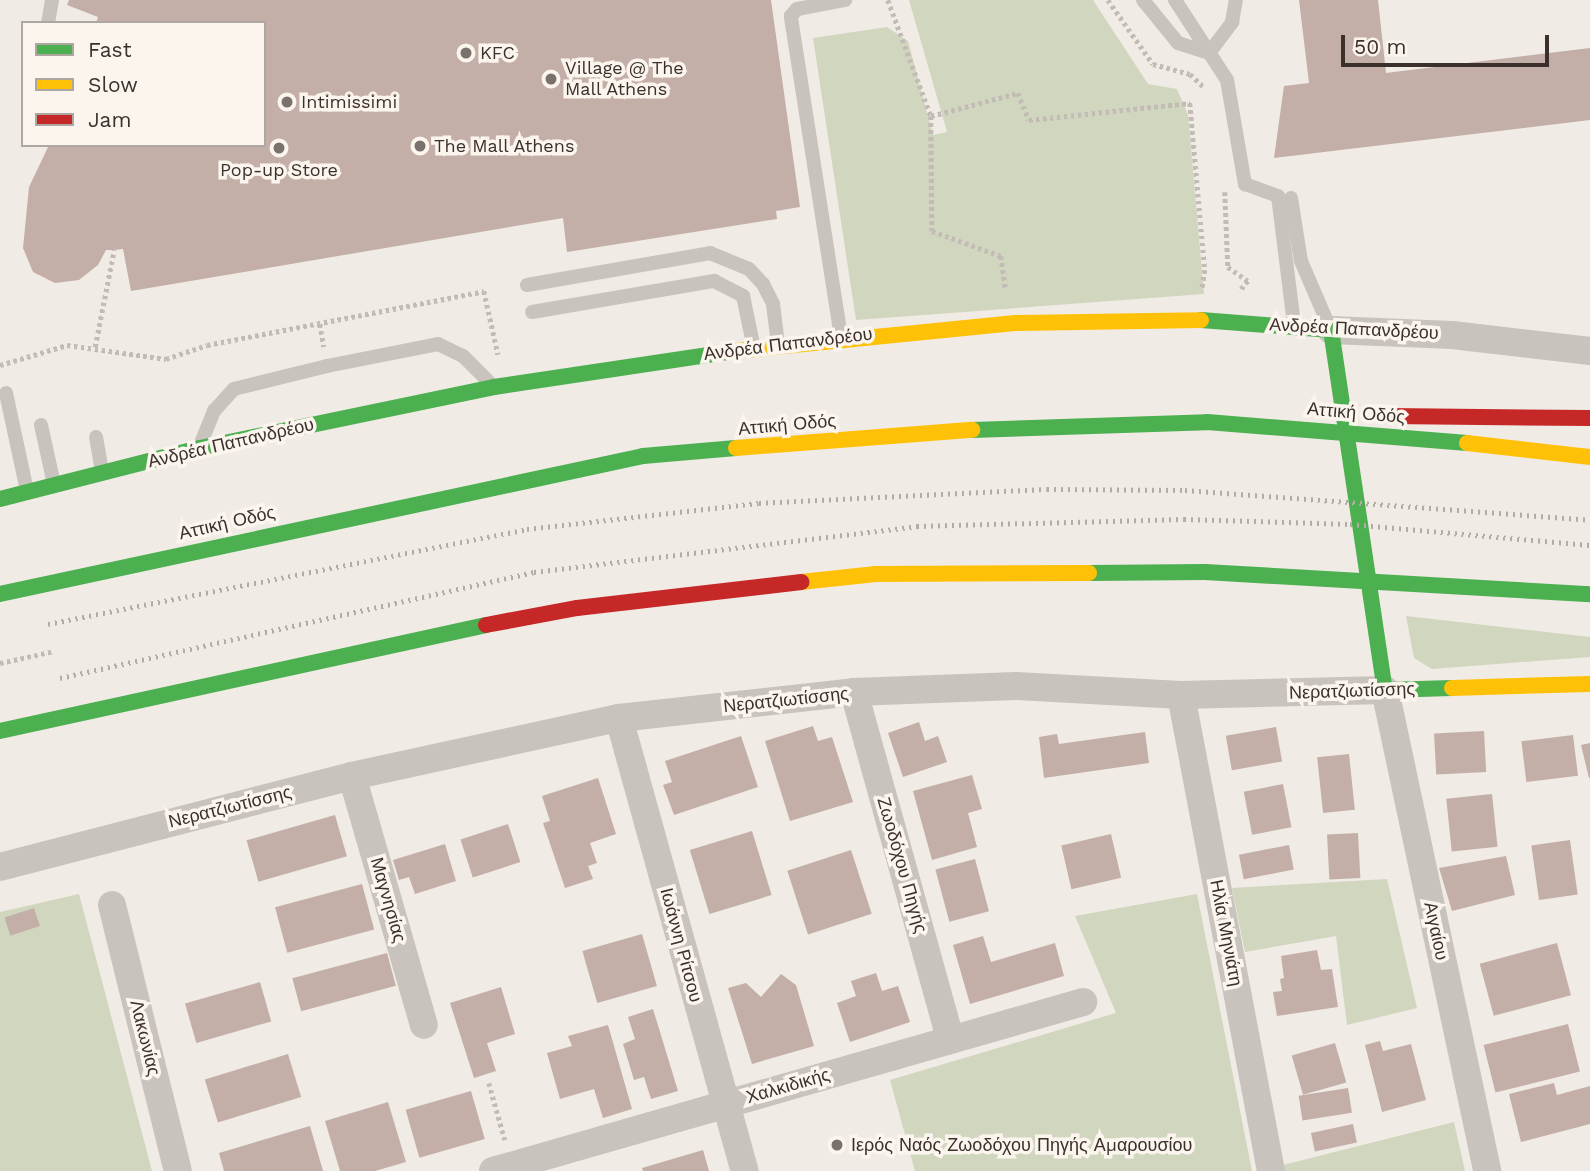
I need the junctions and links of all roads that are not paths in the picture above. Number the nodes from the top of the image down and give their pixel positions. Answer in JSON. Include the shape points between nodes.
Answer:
{"nodes":[{"id":1,"x":51,"y":0,"type":"edge"},
{"id":2,"x":845,"y":0,"type":"edge"},
{"id":3,"x":1143,"y":0,"type":"edge"},
{"id":4,"x":1175,"y":0,"type":"edge"},
{"id":5,"x":1236,"y":0,"type":"edge"},
{"id":6,"x":48,"y":21,"type":"edge"},
{"id":7,"x":1209,"y":53,"type":"junction"},
{"id":8,"x":1285,"y":197,"type":"junction"},
{"id":9,"x":527,"y":285,"type":"dead end"},
{"id":10,"x":532,"y":312,"type":"dead end"},
{"id":11,"x":1294,"y":326,"type":"junction"},
{"id":12,"x":1331,"y":330,"type":"junction"},
{"id":13,"x":841,"y":337,"type":"junction"},
{"id":14,"x":778,"y":345,"type":"junction"},
{"id":15,"x":754,"y":348,"type":"junction"},
{"id":16,"x":1590,"y":351,"type":"edge"},
{"id":17,"x":499,"y":386,"type":"junction"},
{"id":18,"x":6,"y":393,"type":"dead end"},
{"id":19,"x":1590,"y":418,"type":"edge"},
{"id":20,"x":41,"y":425,"type":"dead end"},
{"id":21,"x":1345,"y":430,"type":"junction"},
{"id":22,"x":96,"y":437,"type":"dead end"},
{"id":23,"x":200,"y":448,"type":"junction"},
{"id":24,"x":1590,"y":457,"type":"edge"},
{"id":25,"x":103,"y":473,"type":"junction"},
{"id":26,"x":55,"y":485,"type":"junction"},
{"id":27,"x":27,"y":492,"type":"junction"},
{"id":28,"x":0,"y":499,"type":"edge"},
{"id":29,"x":0,"y":594,"type":"edge"},
{"id":30,"x":1590,"y":594,"type":"edge"},
{"id":31,"x":1590,"y":684,"type":"edge"},
{"id":32,"x":1385,"y":690,"type":"junction"},
{"id":33,"x":854,"y":692,"type":"junction"},
{"id":34,"x":1181,"y":695,"type":"junction"},
{"id":35,"x":619,"y":718,"type":"junction"},
{"id":36,"x":0,"y":731,"type":"edge"},
{"id":37,"x":352,"y":776,"type":"junction"},
{"id":38,"x":0,"y":867,"type":"edge"},
{"id":39,"x":112,"y":905,"type":"dead end"},
{"id":40,"x":1083,"y":1002,"type":"dead end"},
{"id":41,"x":424,"y":1025,"type":"dead end"},
{"id":42,"x":950,"y":1038,"type":"junction"},
{"id":43,"x":724,"y":1105,"type":"junction"},
{"id":44,"x":503,"y":1168,"type":"edge"},
{"id":45,"x":177,"y":1171,"type":"edge"},
{"id":46,"x":744,"y":1171,"type":"edge"},
{"id":47,"x":1271,"y":1171,"type":"edge"},
{"id":48,"x":1487,"y":1171,"type":"edge"}],
"edges":[{"from":1,"to":6,"type":"lane"},
{"from":2,"to":13,"type":"lane","via":[[797,9],[791,16]]},
{"from":3,"to":7,"type":"lane","via":[[1170,36]]},
{"from":4,"to":7,"type":"lane"},
{"from":5,"to":7,"type":"lane","via":[[1232,22]]},
{"from":7,"to":8,"type":"lane","via":[[1227,80],[1245,184]]},
{"from":8,"to":11,"type":"lane"},
{"from":8,"to":12,"type":"lane","via":[[1301,261]]},
{"from":9,"to":14,"type":"lane","via":[[710,253],[749,269],[763,284],[773,304]]},
{"from":10,"to":15,"type":"lane","via":[[714,281],[743,296]]},
{"from":11,"to":12,"type":"main road","name":"Ανδρέα Παπανδρέου"},
{"from":11,"to":13,"type":"main road","name":"Ανδρέα Παπανδρέου","via":[[1196,320],[1011,323]]},
{"from":12,"to":16,"type":"street","name":"Ανδρέα Παπανδρέου","via":[[1452,335]]},
{"from":12,"to":32,"type":"main road"},
{"from":13,"to":14,"type":"main road","name":"Ανδρέα Παπανδρέου"},
{"from":14,"to":15,"type":"main road","name":"Ανδρέα Παπανδρέου"},
{"from":15,"to":17,"type":"main road","name":"Ανδρέα Παπανδρέου"},
{"from":17,"to":23,"type":"main road","name":"Ανδρέα Παπανδρέου"},
{"from":17,"to":23,"type":"lane","via":[[463,356],[438,344],[352,361],[234,389],[214,411]]},
{"from":18,"to":27,"type":"lane"},
{"from":19,"to":21,"type":"main road","via":[[1392,415]]},
{"from":20,"to":26,"type":"lane"},
{"from":21,"to":24,"type":"main road","name":"Αττική Οδός"},
{"from":21,"to":29,"type":"main road","name":"Αττική Οδός","via":[[1207,422],[946,431],[643,456]]},
{"from":22,"to":25,"type":"lane"},
{"from":23,"to":25,"type":"main road","name":"Ανδρέα Παπανδρέου"},
{"from":25,"to":26,"type":"main road","name":"Ανδρέα Παπανδρέου"},
{"from":26,"to":27,"type":"main road","name":"Ανδρέα Παπανδρέου"},
{"from":27,"to":28,"type":"main road","name":"Ανδρέα Παπανδρέου"},
{"from":30,"to":36,"type":"main road","via":[[1205,572],[876,574],[577,608],[388,643]]},
{"from":31,"to":32,"type":"main road","name":"Νερατζιωτίσσης"},
{"from":32,"to":34,"type":"street","name":"Νερατζιωτίσσης"},
{"from":32,"to":48,"type":"street","name":"Αιγαίου"},
{"from":33,"to":34,"type":"street","name":"Νερατζιωτίσσης","via":[[1016,686]]},
{"from":33,"to":35,"type":"street","name":"Νερατζιωτίσσης"},
{"from":33,"to":42,"type":"street","name":"Ζωοδόχου Πηγής"},
{"from":34,"to":47,"type":"street","name":"Ηλία Μηνιάτη"},
{"from":35,"to":37,"type":"street","name":"Νερατζιωτίσσης"},
{"from":35,"to":43,"type":"street","name":"Ιωάννη Ρίτσου"},
{"from":37,"to":38,"type":"street","name":"Νερατζιωτίσσης"},
{"from":37,"to":41,"type":"street","name":"Μαγνησίας"},
{"from":39,"to":45,"type":"street","name":"Λακωνίας"},
{"from":40,"to":42,"type":"street","name":"Χαλκιδικής"},
{"from":42,"to":43,"type":"street","name":"Χαλκιδικής"},
{"from":43,"to":44,"type":"street","name":"Χαλκιδικής"},
{"from":43,"to":46,"type":"street","name":"Ιωάννη Ρίτσου"}]}
